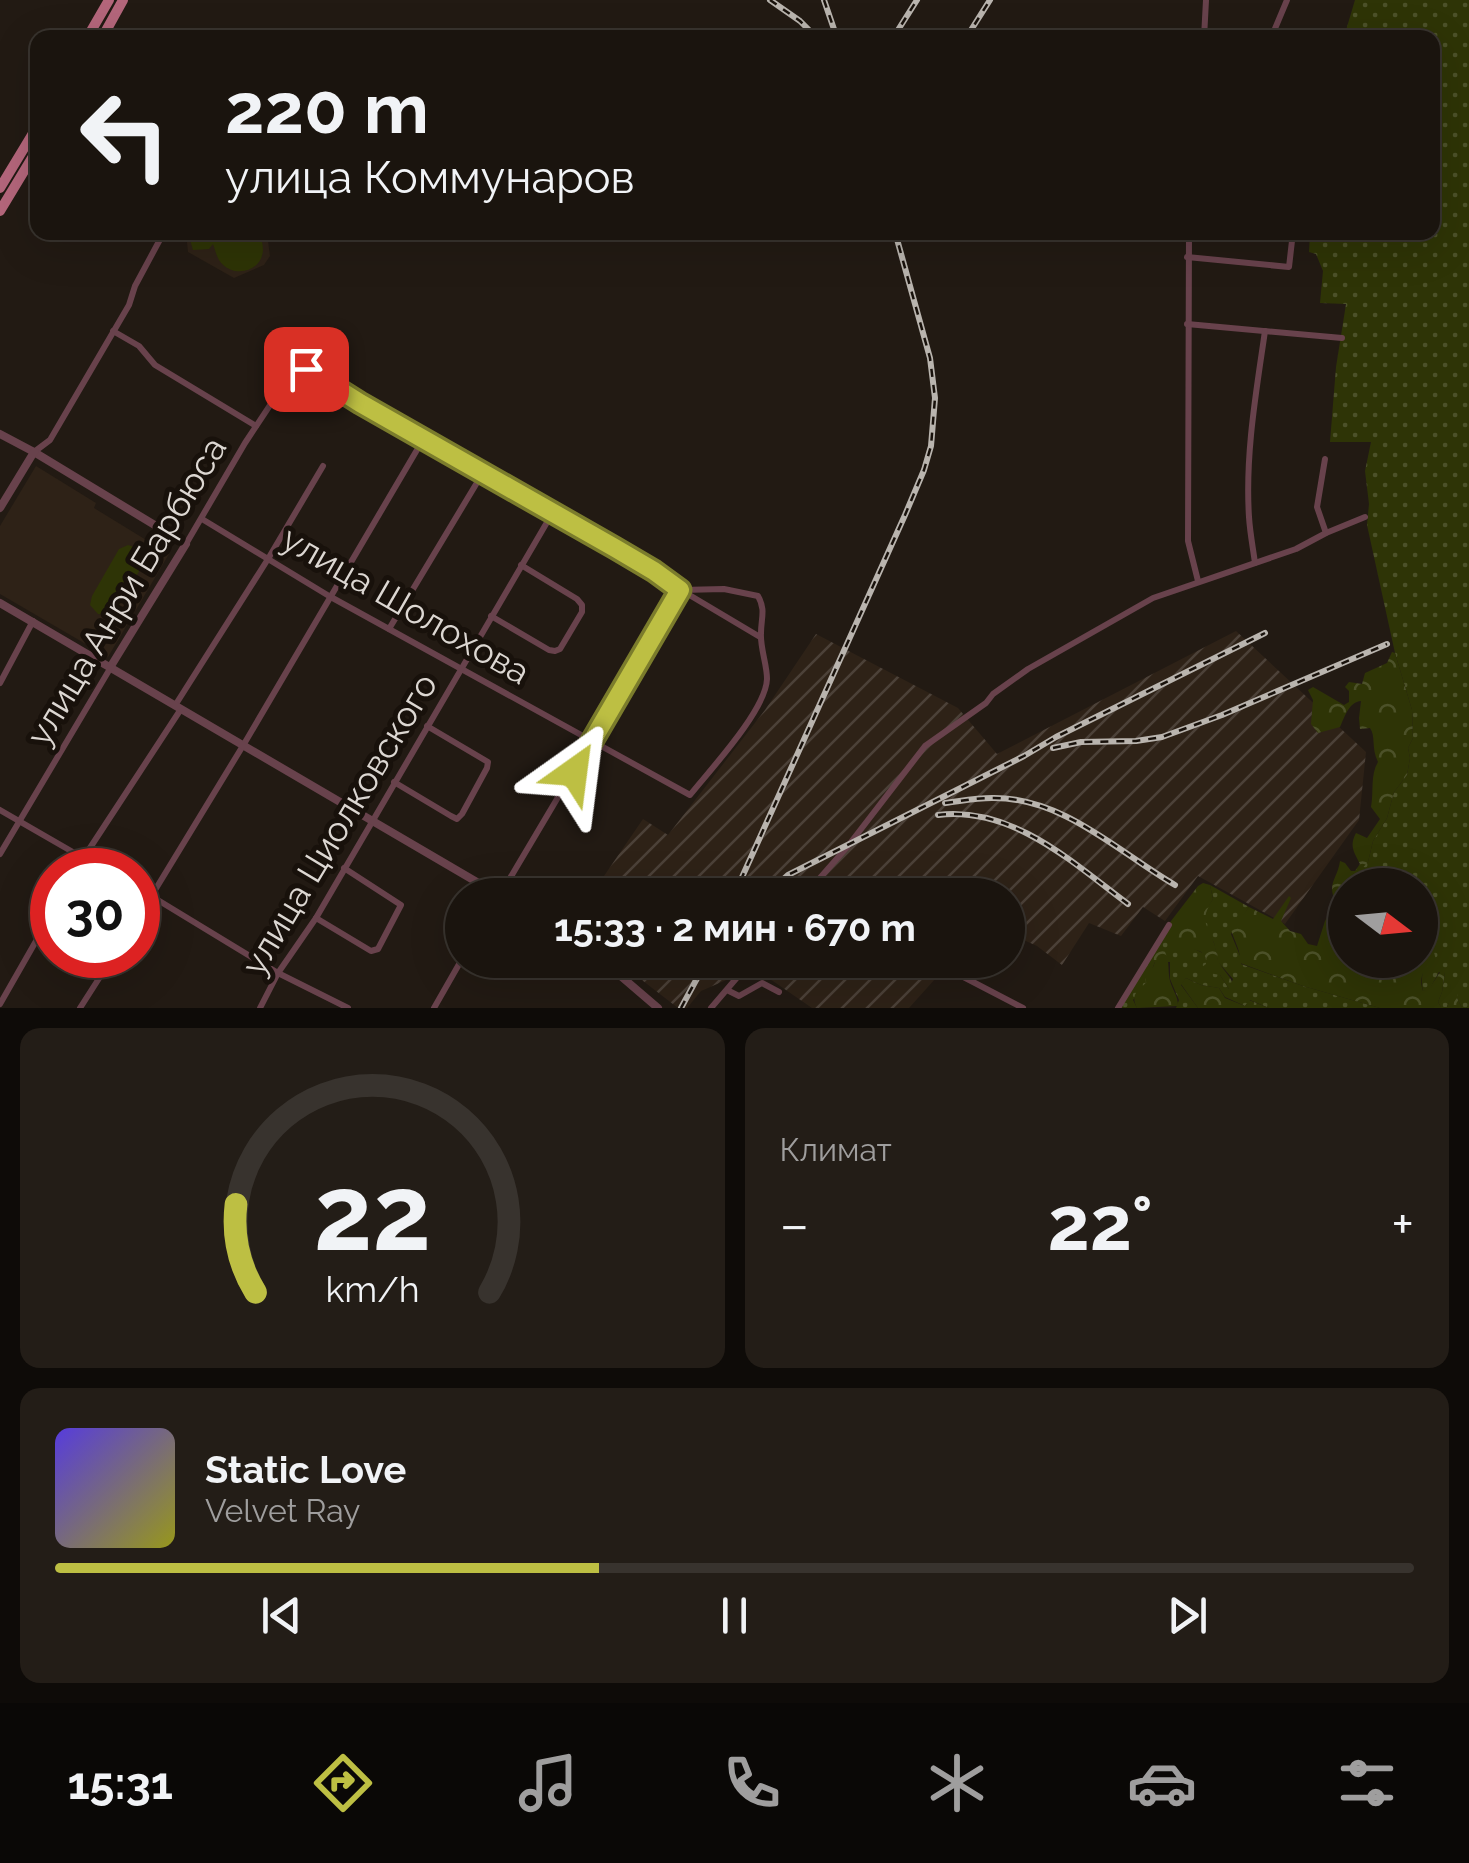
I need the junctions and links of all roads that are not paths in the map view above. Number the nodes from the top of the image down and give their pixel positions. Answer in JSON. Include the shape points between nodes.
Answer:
{"nodes":[{"id":1,"x":109,"y":0,"type":"edge"},
{"id":2,"x":123,"y":0,"type":"edge"},
{"id":3,"x":1206,"y":0,"type":"edge"},
{"id":4,"x":1286,"y":0,"type":"edge"},
{"id":5,"x":92,"y":30,"type":"edge"},
{"id":6,"x":106,"y":30,"type":"edge"},
{"id":7,"x":1205,"y":30,"type":"edge"},
{"id":8,"x":1274,"y":30,"type":"edge"},
{"id":9,"x":30,"y":138,"type":"edge"},
{"id":10,"x":30,"y":161,"type":"edge"},
{"id":11,"x":0,"y":188,"type":"edge"},
{"id":12,"x":0,"y":211,"type":"edge"},
{"id":13,"x":160,"y":240,"type":"edge"},
{"id":14,"x":1188,"y":240,"type":"edge"},
{"id":15,"x":1292,"y":240,"type":"edge"},
{"id":16,"x":1187,"y":257,"type":"junction"},
{"id":17,"x":1187,"y":324,"type":"junction"},
{"id":18,"x":113,"y":331,"type":"junction"},
{"id":19,"x":1266,"y":332,"type":"junction"},
{"id":20,"x":1342,"y":338,"type":"dead end"},
{"id":21,"x":256,"y":426,"type":"junction"},
{"id":22,"x":0,"y":434,"type":"edge"},
{"id":23,"x":424,"y":438,"type":"junction"},
{"id":24,"x":34,"y":452,"type":"junction"},
{"id":25,"x":1324,"y":459,"type":"dead end"},
{"id":26,"x":323,"y":466,"type":"dead end"},
{"id":27,"x":484,"y":472,"type":"junction"},
{"id":28,"x":0,"y":508,"type":"edge"},
{"id":29,"x":553,"y":512,"type":"junction"},
{"id":30,"x":1365,"y":518,"type":"dead end"},
{"id":31,"x":202,"y":519,"type":"junction"},
{"id":32,"x":1326,"y":532,"type":"junction"},
{"id":33,"x":186,"y":544,"type":"junction"},
{"id":34,"x":268,"y":559,"type":"junction"},
{"id":35,"x":1255,"y":564,"type":"junction"},
{"id":36,"x":522,"y":565,"type":"junction"},
{"id":37,"x":1198,"y":581,"type":"junction"},
{"id":38,"x":680,"y":590,"type":"junction"},
{"id":39,"x":329,"y":596,"type":"junction"},
{"id":40,"x":0,"y":602,"type":"edge"},
{"id":41,"x":492,"y":616,"type":"junction"},
{"id":42,"x":32,"y":621,"type":"junction"},
{"id":43,"x":389,"y":628,"type":"junction"},
{"id":44,"x":760,"y":637,"type":"junction"},
{"id":45,"x":112,"y":666,"type":"junction"},
{"id":46,"x":460,"y":668,"type":"junction"},
{"id":47,"x":0,"y":682,"type":"edge"},
{"id":48,"x":179,"y":706,"type":"junction"},
{"id":49,"x":427,"y":726,"type":"junction"},
{"id":50,"x":592,"y":742,"type":"junction"},
{"id":51,"x":244,"y":744,"type":"junction"},
{"id":52,"x":394,"y":782,"type":"junction"},
{"id":53,"x":0,"y":810,"type":"edge"},
{"id":54,"x":371,"y":821,"type":"junction"},
{"id":55,"x":21,"y":822,"type":"junction"},
{"id":56,"x":65,"y":848,"type":"edge"},
{"id":57,"x":90,"y":848,"type":"edge"},
{"id":58,"x":0,"y":854,"type":"edge"},
{"id":59,"x":344,"y":868,"type":"junction"},
{"id":60,"x":470,"y":878,"type":"edge"},
{"id":61,"x":510,"y":878,"type":"edge"},
{"id":62,"x":820,"y":878,"type":"edge"},
{"id":63,"x":160,"y":882,"type":"edge"},
{"id":64,"x":160,"y":900,"type":"edge"},
{"id":65,"x":316,"y":918,"type":"junction"},
{"id":66,"x":1168,"y":924,"type":"dead end"},
{"id":67,"x":30,"y":952,"type":"edge"},
{"id":68,"x":278,"y":973,"type":"junction"},
{"id":69,"x":99,"y":978,"type":"edge"},
{"id":70,"x":451,"y":978,"type":"edge"},
{"id":71,"x":623,"y":978,"type":"edge"},
{"id":72,"x":738,"y":978,"type":"edge"},
{"id":73,"x":965,"y":978,"type":"edge"},
{"id":74,"x":728,"y":990,"type":"junction"},
{"id":75,"x":779,"y":992,"type":"dead end"},
{"id":76,"x":0,"y":1006,"type":"edge"},
{"id":77,"x":80,"y":1008,"type":"edge"},
{"id":78,"x":260,"y":1008,"type":"edge"},
{"id":79,"x":348,"y":1008,"type":"edge"},
{"id":80,"x":434,"y":1008,"type":"edge"},
{"id":81,"x":658,"y":1008,"type":"edge"},
{"id":82,"x":711,"y":1008,"type":"edge"},
{"id":83,"x":1023,"y":1008,"type":"edge"},
{"id":84,"x":1118,"y":1008,"type":"edge"}],
"edges":[{"from":1,"to":5,"type":"main road"},
{"from":2,"to":6,"type":"main road"},
{"from":3,"to":7,"type":"street"},
{"from":4,"to":8,"type":"street"},
{"from":9,"to":11,"type":"main road"},
{"from":10,"to":12,"type":"main road"},
{"from":13,"to":18,"type":"street"},
{"from":14,"to":16,"type":"street"},
{"from":15,"to":16,"type":"street","via":[[1289,267]]},
{"from":16,"to":17,"type":"street"},
{"from":17,"to":19,"type":"street"},
{"from":17,"to":37,"type":"street","via":[[1188,541]]},
{"from":18,"to":21,"type":"street"},
{"from":18,"to":24,"type":"street","via":[[50,440]]},
{"from":19,"to":20,"type":"street"},
{"from":19,"to":35,"type":"street","via":[[1248,470]]},
{"from":21,"to":23,"type":"street","name":"улица Анри Барбюса","via":[[300,366]]},
{"from":21,"to":31,"type":"street","name":"улица Анри Барбюса"},
{"from":22,"to":24,"type":"street"},
{"from":23,"to":27,"type":"street"},
{"from":23,"to":39,"type":"street"},
{"from":24,"to":28,"type":"street"},
{"from":24,"to":33,"type":"street"},
{"from":25,"to":32,"type":"street","via":[[1317,507]]},
{"from":26,"to":34,"type":"street"},
{"from":27,"to":29,"type":"street"},
{"from":27,"to":43,"type":"street"},
{"from":29,"to":36,"type":"street","name":"улица Циолковского"},
{"from":29,"to":38,"type":"street"},
{"from":30,"to":32,"type":"street"},
{"from":31,"to":33,"type":"street","name":"улица Анри Барбюса"},
{"from":31,"to":34,"type":"street","name":"улица Шолохова"},
{"from":32,"to":35,"type":"street"},
{"from":33,"to":45,"type":"street","name":"улица Анри Барбюса"},
{"from":34,"to":39,"type":"street","name":"улица Шолохова"},
{"from":34,"to":48,"type":"street"},
{"from":35,"to":37,"type":"street"},
{"from":36,"to":41,"type":"street","name":"улица Циолковского"},
{"from":36,"to":41,"type":"street","via":[[582,604],[568,637],[560,649],[549,650]]},
{"from":37,"to":62,"type":"street","via":[[1153,598],[1042,661],[925,746]]},
{"from":38,"to":44,"type":"street"},
{"from":38,"to":44,"type":"street","via":[[758,596],[764,606]]},
{"from":38,"to":50,"type":"street"},
{"from":39,"to":43,"type":"street","name":"улица Шолохова"},
{"from":39,"to":51,"type":"street"},
{"from":40,"to":42,"type":"street"},
{"from":41,"to":46,"type":"street","name":"улица Циолковского"},
{"from":42,"to":45,"type":"street"},
{"from":42,"to":47,"type":"street"},
{"from":43,"to":46,"type":"street","name":"улица Шолохова"},
{"from":44,"to":50,"type":"street","name":"улица Шолохова","via":[[764,698],[690,795]]},
{"from":45,"to":48,"type":"street"},
{"from":45,"to":55,"type":"street","name":"улица Анри Барбюса"},
{"from":46,"to":49,"type":"street","name":"улица Циолковского"},
{"from":46,"to":50,"type":"street","name":"улица Шолохова"},
{"from":48,"to":51,"type":"street"},
{"from":48,"to":57,"type":"street"},
{"from":49,"to":52,"type":"street","name":"улица Циолковского"},
{"from":49,"to":52,"type":"street","via":[[488,762],[462,814],[451,816]]},
{"from":50,"to":61,"type":"street"},
{"from":51,"to":54,"type":"street"},
{"from":51,"to":63,"type":"street"},
{"from":52,"to":54,"type":"street","name":"улица Циолковского"},
{"from":53,"to":55,"type":"street"},
{"from":54,"to":59,"type":"street","name":"улица Циолковского"},
{"from":54,"to":60,"type":"street"},
{"from":55,"to":56,"type":"street"},
{"from":55,"to":58,"type":"street","name":"улица Анри Барбюса"},
{"from":59,"to":65,"type":"street","name":"улица Циолковского"},
{"from":59,"to":65,"type":"street","via":[[400,903],[400,910],[371,951]]},
{"from":64,"to":68,"type":"street"},
{"from":65,"to":68,"type":"street","name":"улица Циолковского"},
{"from":66,"to":84,"type":"street"},
{"from":67,"to":76,"type":"street"},
{"from":68,"to":78,"type":"street","name":"улица Циолковского"},
{"from":68,"to":79,"type":"street"},
{"from":69,"to":77,"type":"street"},
{"from":70,"to":80,"type":"street"},
{"from":71,"to":81,"type":"street"},
{"from":72,"to":74,"type":"street"},
{"from":73,"to":83,"type":"street"},
{"from":74,"to":75,"type":"street","via":[[740,996],[762,983]]},
{"from":74,"to":82,"type":"street"}]}
